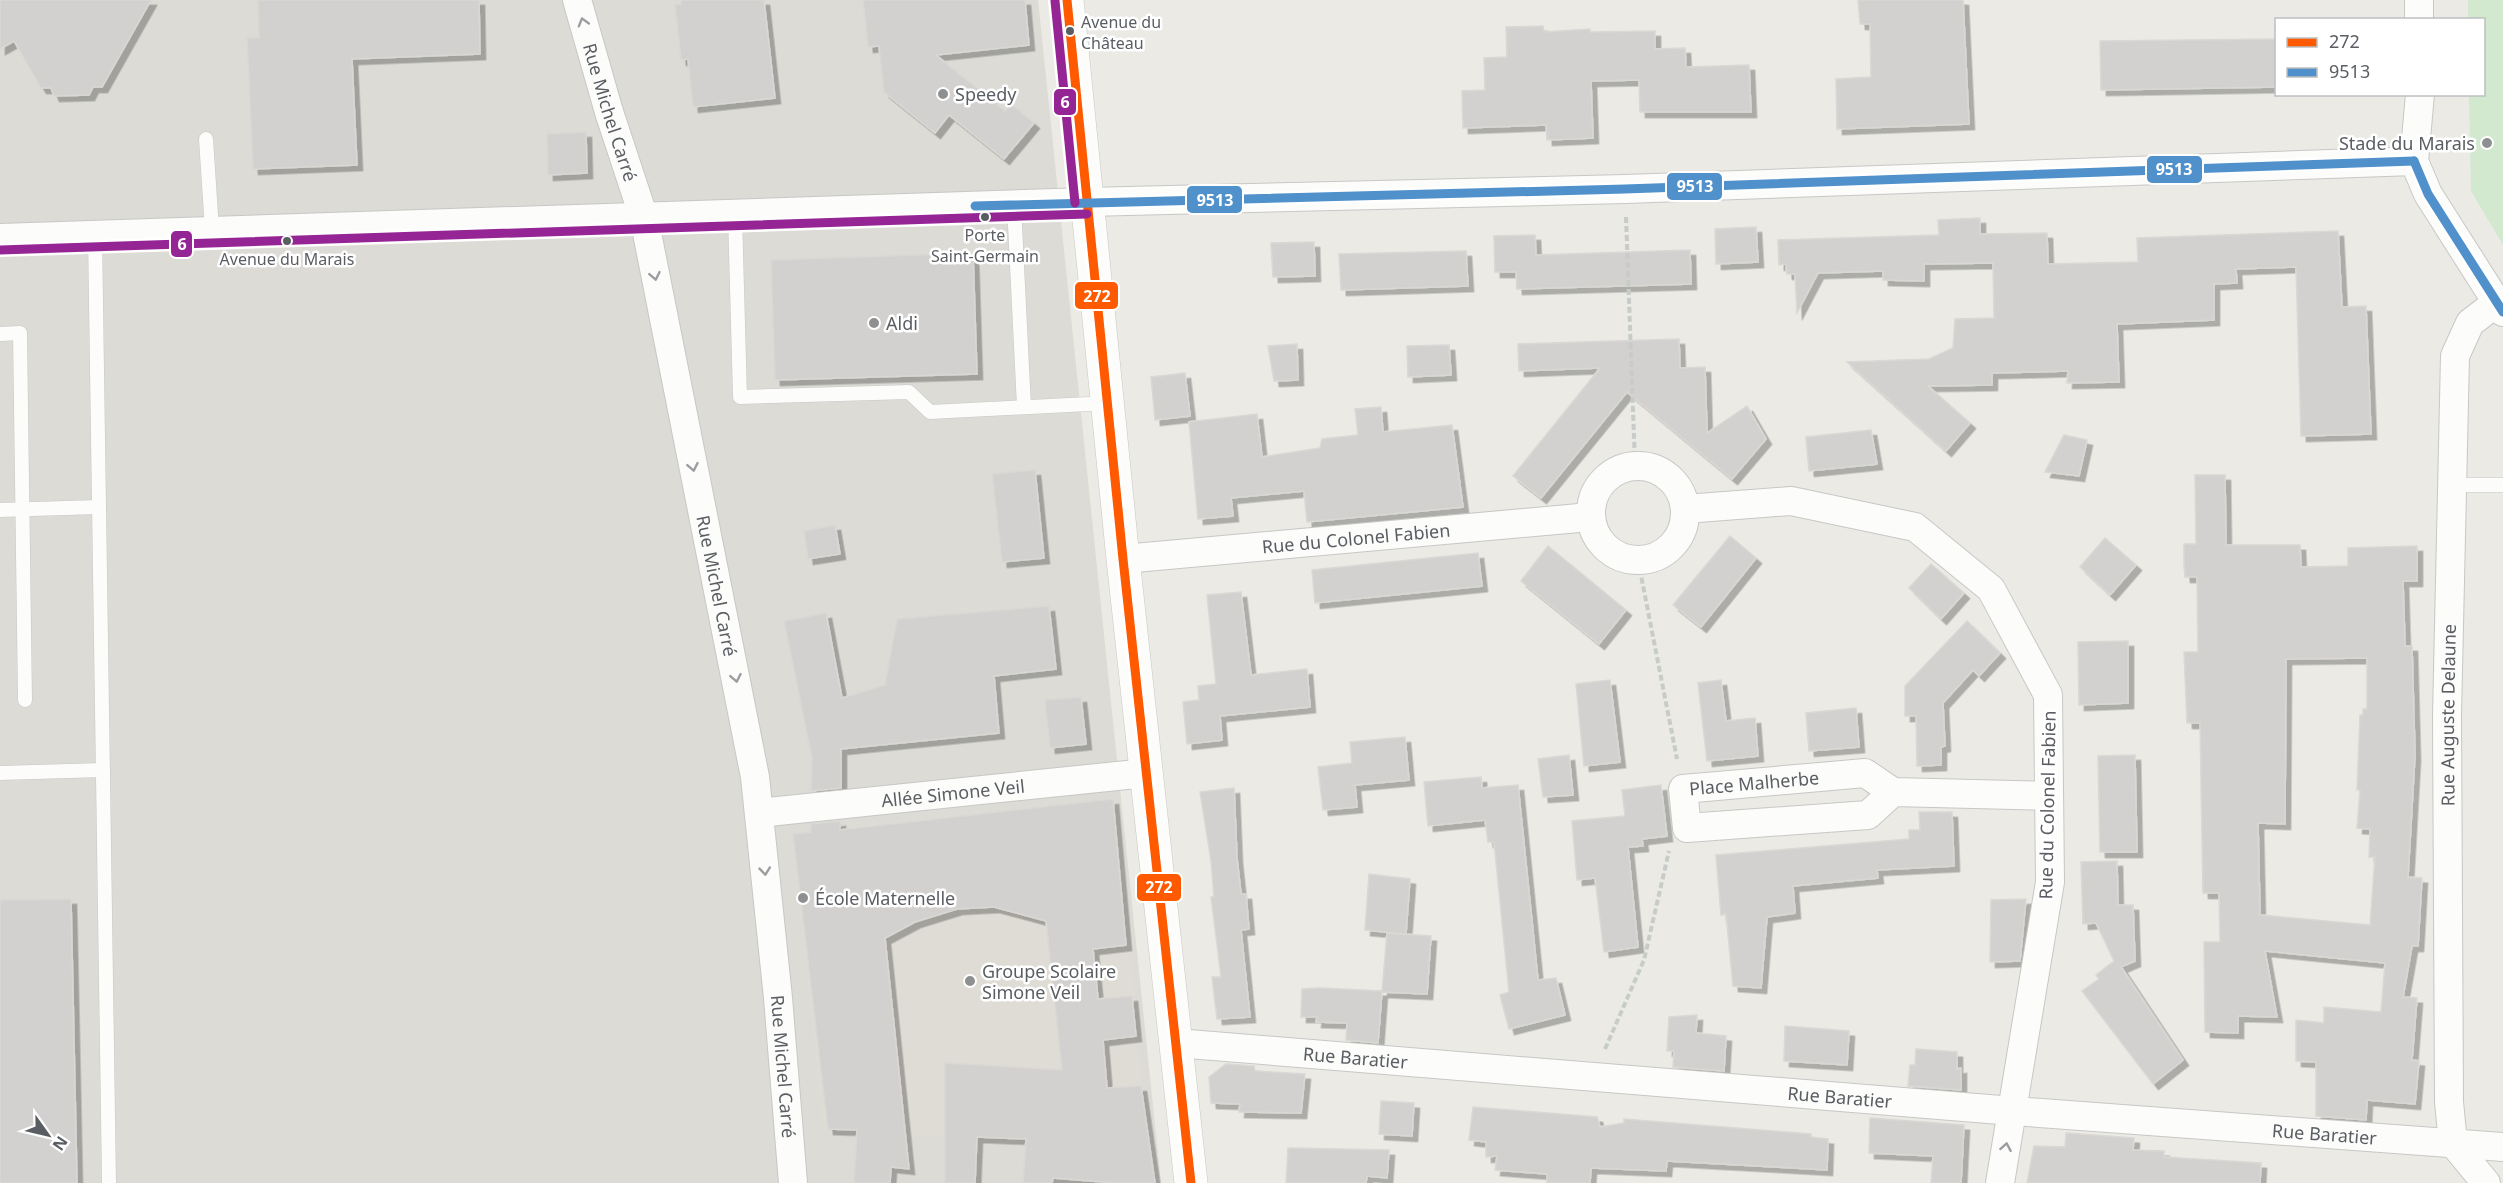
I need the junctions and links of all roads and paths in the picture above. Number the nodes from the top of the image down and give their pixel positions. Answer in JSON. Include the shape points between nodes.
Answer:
{"nodes":[{"id":1,"x":577,"y":0,"type":"edge"},
{"id":2,"x":1067,"y":0,"type":"edge"},
{"id":3,"x":2419,"y":0,"type":"edge"},
{"id":4,"x":2419,"y":18,"type":"edge"},
{"id":5,"x":2420,"y":96,"type":"edge"},
{"id":6,"x":206,"y":139,"type":"dead end"},
{"id":7,"x":2414,"y":161,"type":"junction"},
{"id":8,"x":1625,"y":189,"type":"junction"},
{"id":9,"x":1088,"y":202,"type":"junction"},
{"id":10,"x":1014,"y":205,"type":"junction"},
{"id":11,"x":735,"y":215,"type":"junction"},
{"id":12,"x":644,"y":218,"type":"junction"},
{"id":13,"x":212,"y":230,"type":"junction"},
{"id":14,"x":95,"y":234,"type":"junction"},
{"id":15,"x":0,"y":238,"type":"edge"},
{"id":16,"x":2500,"y":308,"type":"edge"},
{"id":17,"x":0,"y":334,"type":"edge"},
{"id":18,"x":1108,"y":403,"type":"junction"},
{"id":19,"x":1023,"y":407,"type":"junction"},
{"id":20,"x":1635,"y":465,"type":"junction"},
{"id":21,"x":2452,"y":485,"type":"junction"},
{"id":22,"x":2503,"y":485,"type":"edge"},
{"id":23,"x":99,"y":507,"type":"junction"},
{"id":24,"x":23,"y":509,"type":"junction"},
{"id":25,"x":1685,"y":509,"type":"junction"},
{"id":26,"x":0,"y":510,"type":"edge"},
{"id":27,"x":1590,"y":517,"type":"junction"},
{"id":28,"x":1123,"y":559,"type":"junction"},
{"id":29,"x":1638,"y":560,"type":"junction"},
{"id":30,"x":25,"y":700,"type":"dead end"},
{"id":31,"x":103,"y":770,"type":"junction"},
{"id":32,"x":0,"y":773,"type":"edge"},
{"id":33,"x":1146,"y":773,"type":"junction"},
{"id":34,"x":1683,"y":789,"type":"junction"},
{"id":35,"x":1893,"y":792,"type":"junction"},
{"id":36,"x":2049,"y":796,"type":"junction"},
{"id":37,"x":759,"y":813,"type":"junction"},
{"id":38,"x":1670,"y":846,"type":"dead end"},
{"id":39,"x":1176,"y":1042,"type":"junction"},
{"id":40,"x":1593,"y":1076,"type":"junction"},
{"id":41,"x":2013,"y":1111,"type":"junction"},
{"id":42,"x":2452,"y":1143,"type":"junction"},
{"id":43,"x":2503,"y":1147,"type":"edge"},
{"id":44,"x":109,"y":1183,"type":"edge"},
{"id":45,"x":793,"y":1183,"type":"edge"},
{"id":46,"x":1191,"y":1183,"type":"edge"},
{"id":47,"x":2000,"y":1183,"type":"edge"},
{"id":48,"x":2486,"y":1183,"type":"edge"}],
"edges":[{"from":12,"to":1,"type":"street","name":"Rue Michel Carré","one_way":true},
{"from":2,"to":9,"type":"street"},
{"from":3,"to":4,"type":"street"},
{"from":5,"to":7,"type":"street"},
{"from":6,"to":13,"type":"lane"},
{"from":7,"to":8,"type":"street"},
{"from":7,"to":16,"type":"street","via":[[2428,194]]},
{"from":8,"to":9,"type":"street"},
{"from":8,"to":20,"type":"path"},
{"from":9,"to":10,"type":"street"},
{"from":9,"to":18,"type":"street"},
{"from":10,"to":11,"type":"street"},
{"from":10,"to":19,"type":"lane"},
{"from":11,"to":12,"type":"street"},
{"from":11,"to":19,"type":"lane","via":[[740,397],[909,392],[930,412]]},
{"from":12,"to":13,"type":"street"},
{"from":12,"to":37,"type":"street","name":"Rue Michel Carré","one_way":true,"via":[[756,777]]},
{"from":13,"to":14,"type":"street"},
{"from":14,"to":15,"type":"street"},
{"from":14,"to":23,"type":"lane"},
{"from":16,"to":21,"type":"street","name":"Rue Auguste Delaune","via":[[2470,323],[2455,356]]},
{"from":17,"to":24,"type":"lane","via":[[20,333]]},
{"from":18,"to":19,"type":"lane"},
{"from":18,"to":28,"type":"street"},
{"from":20,"to":25,"type":"street","via":[[1656,470],[1674,482]]},
{"from":20,"to":27,"type":"street","via":[[1611,473],[1602,482],[1595,492]]},
{"from":21,"to":22,"type":"lane"},
{"from":21,"to":42,"type":"street","name":"Rue Auguste Delaune","via":[[2447,739]]},
{"from":23,"to":24,"type":"lane"},
{"from":23,"to":31,"type":"lane"},
{"from":24,"to":26,"type":"lane"},
{"from":24,"to":30,"type":"lane"},
{"from":25,"to":29,"type":"street","via":[[1677,539],[1653,557]]},
{"from":25,"to":36,"type":"street","name":"Rue du Colonel Fabien","via":[[1791,501],[1915,527],[1991,589],[2048,695]]},
{"from":27,"to":28,"type":"street","name":"Rue du Colonel Fabien"},
{"from":27,"to":29,"type":"street","via":[[1601,542],[1617,555]]},
{"from":28,"to":33,"type":"street"},
{"from":29,"to":34,"type":"path"},
{"from":31,"to":32,"type":"lane"},
{"from":31,"to":44,"type":"lane"},
{"from":33,"to":37,"type":"street","name":"Allée Simone Veil"},
{"from":33,"to":39,"type":"street"},
{"from":34,"to":35,"type":"street","name":"Place Malherbe","via":[[1865,772]]},
{"from":34,"to":35,"type":"street","name":"Place Malherbe","via":[[1687,828],[1868,815]]},
{"from":35,"to":36,"type":"street"},
{"from":36,"to":41,"type":"street","name":"Rue du Colonel Fabien","via":[[2050,882]]},
{"from":37,"to":45,"type":"street","name":"Rue Michel Carré","one_way":true},
{"from":38,"to":40,"type":"path","via":[[1644,960]]},
{"from":39,"to":40,"type":"street","name":"Rue Baratier"},
{"from":39,"to":46,"type":"street"},
{"from":40,"to":41,"type":"street","name":"Rue Baratier"},
{"from":41,"to":42,"type":"street","name":"Rue Baratier"},
{"from":47,"to":41,"type":"street","name":"Rue du Colonel Fabien","one_way":true},
{"from":42,"to":43,"type":"street","name":"Rue Baratier"},
{"from":42,"to":48,"type":"street"}]}
